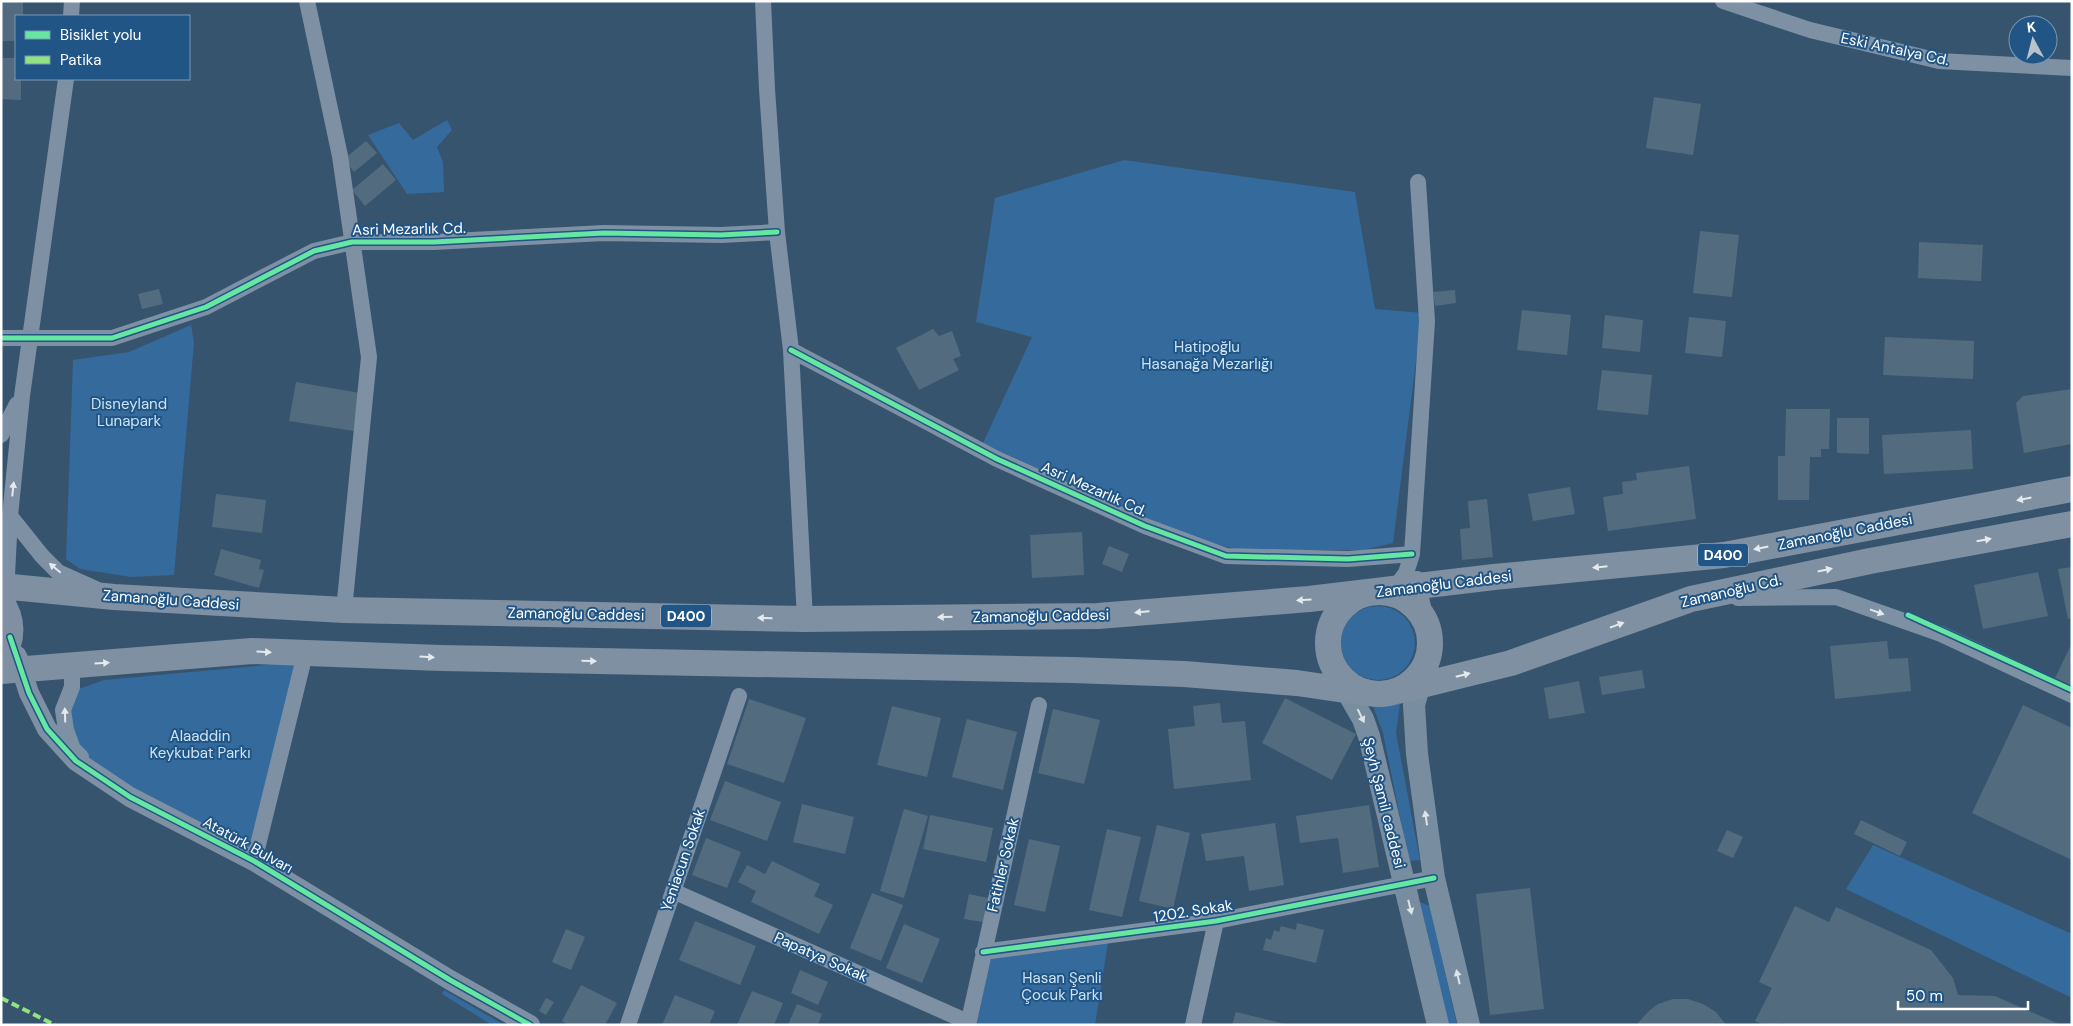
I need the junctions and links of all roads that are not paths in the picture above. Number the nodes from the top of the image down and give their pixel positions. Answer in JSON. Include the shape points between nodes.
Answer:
{"nodes":[{"id":1,"x":72,"y":1,"type":"edge"},
{"id":2,"x":307,"y":1,"type":"edge"},
{"id":3,"x":764,"y":1,"type":"edge"},
{"id":4,"x":1723,"y":1,"type":"edge"},
{"id":5,"x":71,"y":15,"type":"edge"},
{"id":6,"x":2072,"y":68,"type":"edge"},
{"id":7,"x":66,"y":80,"type":"edge"},
{"id":8,"x":1418,"y":182,"type":"dead end"},
{"id":9,"x":777,"y":232,"type":"junction"},
{"id":10,"x":352,"y":242,"type":"junction"},
{"id":11,"x":1,"y":338,"type":"edge"},
{"id":12,"x":30,"y":339,"type":"junction"},
{"id":13,"x":791,"y":350,"type":"junction"},
{"id":14,"x":22,"y":396,"type":"junction"},
{"id":15,"x":1,"y":435,"type":"edge"},
{"id":16,"x":2072,"y":489,"type":"edge"},
{"id":17,"x":10,"y":516,"type":"junction"},
{"id":18,"x":2072,"y":524,"type":"edge"},
{"id":19,"x":1412,"y":554,"type":"junction"},
{"id":20,"x":1394,"y":589,"type":"junction"},
{"id":21,"x":3,"y":595,"type":"edge"},
{"id":22,"x":114,"y":597,"type":"junction"},
{"id":23,"x":1691,"y":599,"type":"junction"},
{"id":24,"x":344,"y":610,"type":"junction"},
{"id":25,"x":805,"y":619,"type":"junction"},
{"id":26,"x":1426,"y":621,"type":"junction"},
{"id":27,"x":305,"y":654,"type":"junction"},
{"id":28,"x":8,"y":658,"type":"edge"},
{"id":29,"x":72,"y":665,"type":"junction"},
{"id":30,"x":1414,"y":682,"type":"junction"},
{"id":31,"x":1350,"y":686,"type":"junction"},
{"id":32,"x":2072,"y":695,"type":"edge"},
{"id":33,"x":739,"y":696,"type":"dead end"},
{"id":34,"x":1039,"y":705,"type":"dead end"},
{"id":35,"x":94,"y":772,"type":"junction"},
{"id":36,"x":254,"y":861,"type":"junction"},
{"id":37,"x":1434,"y":878,"type":"junction"},
{"id":38,"x":1404,"y":884,"type":"junction"},
{"id":39,"x":673,"y":892,"type":"junction"},
{"id":40,"x":1216,"y":921,"type":"junction"},
{"id":41,"x":983,"y":952,"type":"junction"},
{"id":42,"x":968,"y":1024,"type":"edge"},
{"id":43,"x":530,"y":1025,"type":"edge"},
{"id":44,"x":628,"y":1025,"type":"edge"},
{"id":45,"x":1193,"y":1025,"type":"edge"},
{"id":46,"x":1438,"y":1025,"type":"edge"},
{"id":47,"x":1469,"y":1025,"type":"edge"}],
"edges":[{"from":1,"to":5,"type":"street"},
{"from":2,"to":10,"type":"street","via":[[340,156]]},
{"from":3,"to":9,"type":"street"},
{"from":4,"to":6,"type":"street","name":"Eski Antalya Cd.","via":[[1810,30],[1939,61]]},
{"from":7,"to":12,"type":"street"},
{"from":8,"to":19,"type":"street","via":[[1427,321]]},
{"from":9,"to":10,"type":"street","name":"Asri Mezarlık Cd.","via":[[721,235],[604,232],[434,242]]},
{"from":9,"to":13,"type":"street"},
{"from":10,"to":12,"type":"street","name":"Asri Mezarlık Cd.","via":[[314,251],[206,307],[112,338]]},
{"from":10,"to":24,"type":"street","via":[[369,357]]},
{"from":11,"to":12,"type":"street","name":"Asri Mezarlık Cd."},
{"from":12,"to":14,"type":"street"},
{"from":13,"to":19,"type":"street","name":"Asri Mezarlık Cd.","via":[[997,459],[1145,526],[1226,556],[1348,559]]},
{"from":13,"to":25,"type":"street"},
{"from":14,"to":15,"type":"street"},
{"from":17,"to":14,"type":"street","one_way":true},
{"from":16,"to":20,"type":"highway","name":"Zamanoğlu Caddesi","number":"D400","one_way":true,"via":[[1724,554]]},
{"from":17,"to":21,"type":"street"},
{"from":22,"to":17,"type":"street","one_way":true,"via":[[58,572]]},
{"from":23,"to":18,"type":"highway","name":"Zamanoğlu Cd.","number":"D400","one_way":true,"via":[[1870,561]]},
{"from":19,"to":20,"type":"street"},
{"from":19,"to":20,"type":"street","via":[[1406,573]]},
{"from":20,"to":25,"type":"highway","name":"Zamanoğlu Caddesi","number":"D400","one_way":true,"via":[[1098,616]]},
{"from":20,"to":26,"type":"street"},
{"from":20,"to":26,"type":"highway","via":[[1387,592],[1403,597]]},
{"from":20,"to":31,"type":"highway","via":[[1354,598],[1340,609],[1331,624],[1327,641],[1329,658]]},
{"from":21,"to":22,"type":"highway","name":"Zamanoğlu Caddesi","number":"D400"},
{"from":21,"to":28,"type":"highway","via":[[10,622]]},
{"from":22,"to":24,"type":"highway","name":"Zamanoğlu Caddesi","number":"D400"},
{"from":30,"to":23,"type":"highway","name":"Zamanoğlu Cd.","number":"D400","one_way":true,"via":[[1511,663]]},
{"from":23,"to":32,"type":"street","one_way":true,"via":[[1836,597],[1940,634]]},
{"from":25,"to":24,"type":"highway","name":"Zamanoğlu Caddesi","number":"D400","one_way":true},
{"from":26,"to":30,"type":"highway","via":[[1431,637],[1430,654]]},
{"from":29,"to":27,"type":"highway","one_way":true,"via":[[252,651]]},
{"from":27,"to":31,"type":"highway","one_way":true,"via":[[1073,670]]},
{"from":27,"to":36,"type":"street"},
{"from":28,"to":29,"type":"highway"},
{"from":28,"to":35,"type":"street","name":"Atatürk Bulvarı","via":[[48,729],[76,761]]},
{"from":35,"to":29,"type":"street","one_way":true,"via":[[73,749],[66,730],[63,710],[72,687]]},
{"from":30,"to":31,"type":"highway","name":"Zamanoğlu Cd.","via":[[1382,695]]},
{"from":37,"to":30,"type":"main road","one_way":true,"via":[[1417,754]]},
{"from":31,"to":38,"type":"main road","name":"Şeyh Şamil caddesi","one_way":true,"via":[[1369,736]]},
{"from":33,"to":39,"type":"street","name":"Yeniacun Sokak"},
{"from":34,"to":41,"type":"street","name":"Fatihler Sokak"},
{"from":35,"to":36,"type":"street","name":"Atatürk Bulvarı","via":[[130,797]]},
{"from":36,"to":43,"type":"street","name":"Atatürk Bulvarı"},
{"from":37,"to":38,"type":"street","name":"1202. Sokak"},
{"from":47,"to":37,"type":"main road","one_way":true},
{"from":38,"to":40,"type":"street","name":"1202. Sokak"},
{"from":38,"to":46,"type":"main road","name":"Şeyh Şamil caddesi","one_way":true},
{"from":39,"to":42,"type":"street","name":"Papatya Sokak"},
{"from":39,"to":44,"type":"street","name":"Yeniacun Sokak"},
{"from":40,"to":41,"type":"street","name":"1202. Sokak"},
{"from":40,"to":45,"type":"street"},
{"from":41,"to":42,"type":"street","name":"Fatihler Sokak"}]}
